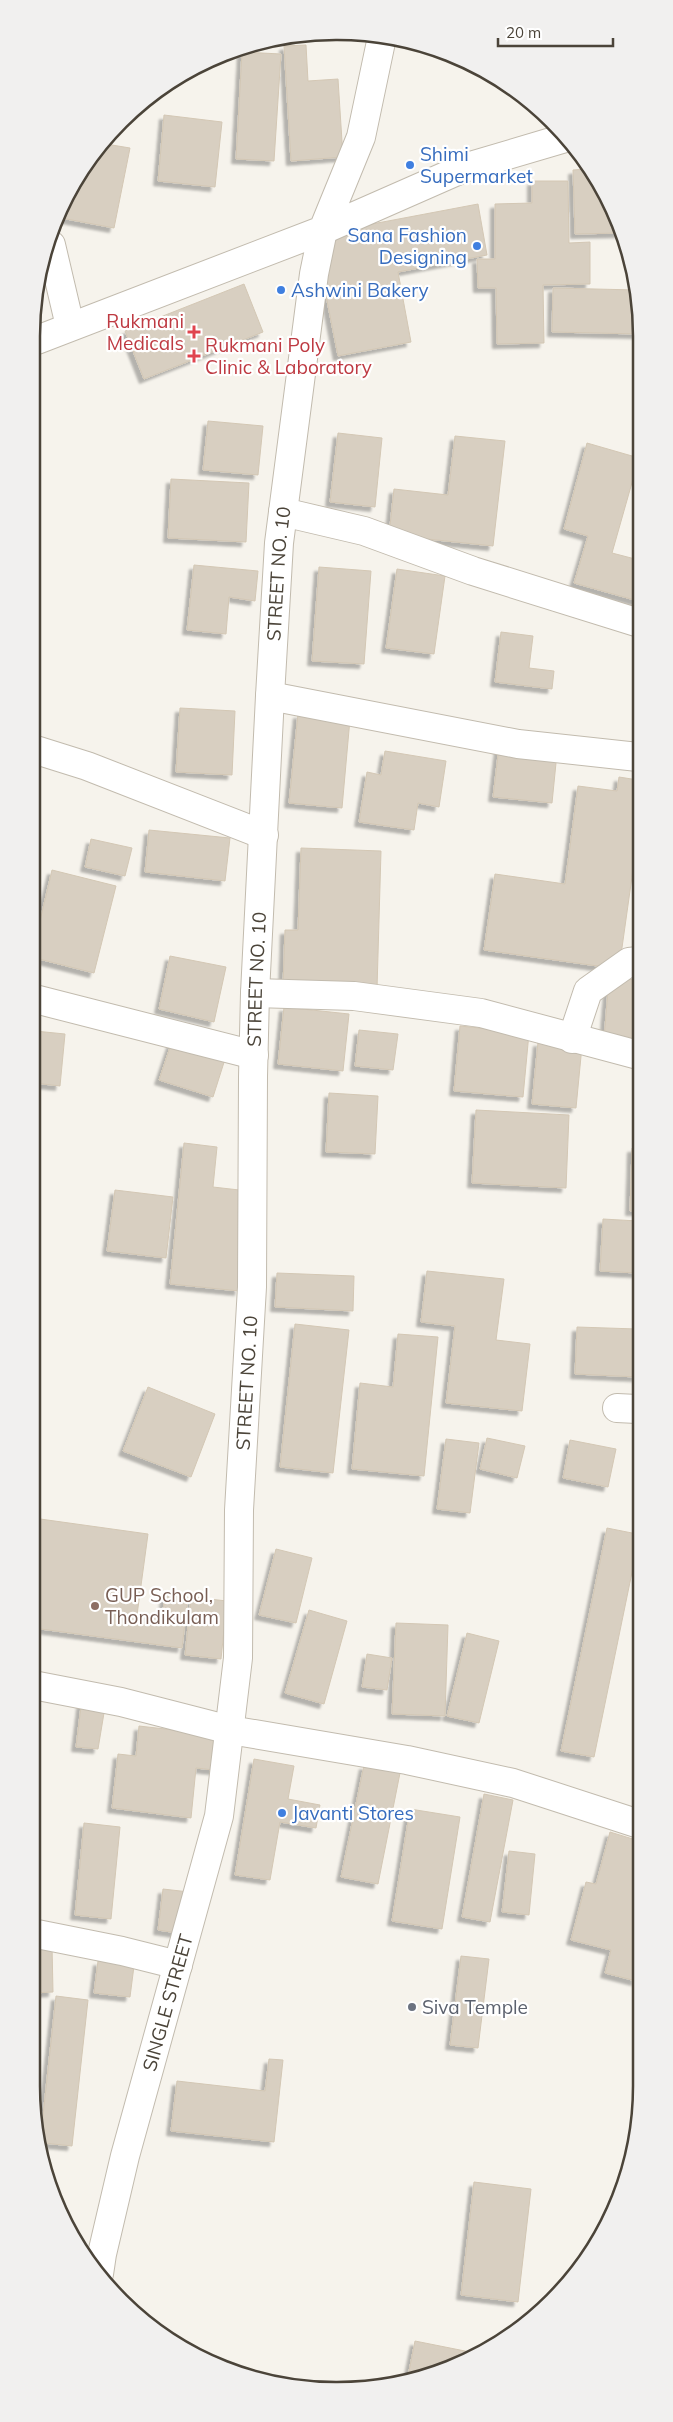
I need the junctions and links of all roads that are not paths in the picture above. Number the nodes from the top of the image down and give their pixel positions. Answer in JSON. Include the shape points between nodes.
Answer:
{"nodes":[{"id":1,"x":381,"y":44,"type":"edge"},
{"id":2,"x":558,"y":140,"type":"edge"},
{"id":3,"x":323,"y":230,"type":"junction"},
{"id":4,"x":52,"y":253,"type":"edge"},
{"id":5,"x":70,"y":326,"type":"junction"},
{"id":6,"x":40,"y":339,"type":"edge"},
{"id":7,"x":283,"y":512,"type":"junction"},
{"id":8,"x":633,"y":621,"type":"edge"},
{"id":9,"x":270,"y":696,"type":"junction"},
{"id":10,"x":40,"y":751,"type":"edge"},
{"id":11,"x":633,"y":757,"type":"edge"},
{"id":12,"x":264,"y":836,"type":"junction"},
{"id":13,"x":633,"y":962,"type":"edge"},
{"id":14,"x":255,"y":992,"type":"junction"},
{"id":15,"x":40,"y":1000,"type":"edge"},
{"id":16,"x":572,"y":1039,"type":"junction"},
{"id":17,"x":633,"y":1054,"type":"edge"},
{"id":18,"x":254,"y":1055,"type":"junction"},
{"id":19,"x":40,"y":1687,"type":"edge"},
{"id":20,"x":230,"y":1730,"type":"junction"},
{"id":21,"x":633,"y":1823,"type":"edge"},
{"id":22,"x":40,"y":1935,"type":"edge"},
{"id":23,"x":178,"y":1965,"type":"junction"},
{"id":24,"x":100,"y":2265,"type":"edge"}],
"edges":[{"from":1,"to":3,"type":"street","name":"STREET NO. 10","via":[[361,137]]},
{"from":2,"to":3,"type":"street","via":[[464,168]]},
{"from":3,"to":5,"type":"street"},
{"from":3,"to":7,"type":"street","name":"STREET NO. 10","via":[[314,274]]},
{"from":4,"to":5,"type":"street"},
{"from":5,"to":6,"type":"street"},
{"from":7,"to":8,"type":"street","via":[[364,531],[473,571]]},
{"from":7,"to":9,"type":"street","name":"STREET NO. 10"},
{"from":9,"to":11,"type":"street","via":[[518,744]]},
{"from":9,"to":12,"type":"street","name":"STREET NO. 10"},
{"from":10,"to":12,"type":"street","via":[[87,766]]},
{"from":12,"to":14,"type":"street","name":"STREET NO. 10"},
{"from":13,"to":16,"type":"street","via":[[588,991]]},
{"from":14,"to":16,"type":"street","via":[[354,996],[480,1013]]},
{"from":14,"to":18,"type":"street","name":"STREET NO. 10"},
{"from":15,"to":18,"type":"street"},
{"from":16,"to":17,"type":"street"},
{"from":18,"to":20,"type":"street","name":"STREET NO. 10","via":[[252,1287],[239,1510],[238,1658]]},
{"from":19,"to":20,"type":"street","via":[[121,1702]]},
{"from":20,"to":21,"type":"street","via":[[407,1760],[513,1783]]},
{"from":20,"to":23,"type":"street","name":"SINGLE STREET","via":[[219,1816]]},
{"from":22,"to":23,"type":"street"},
{"from":23,"to":24,"type":"street","name":"SINGLE STREET"}]}
